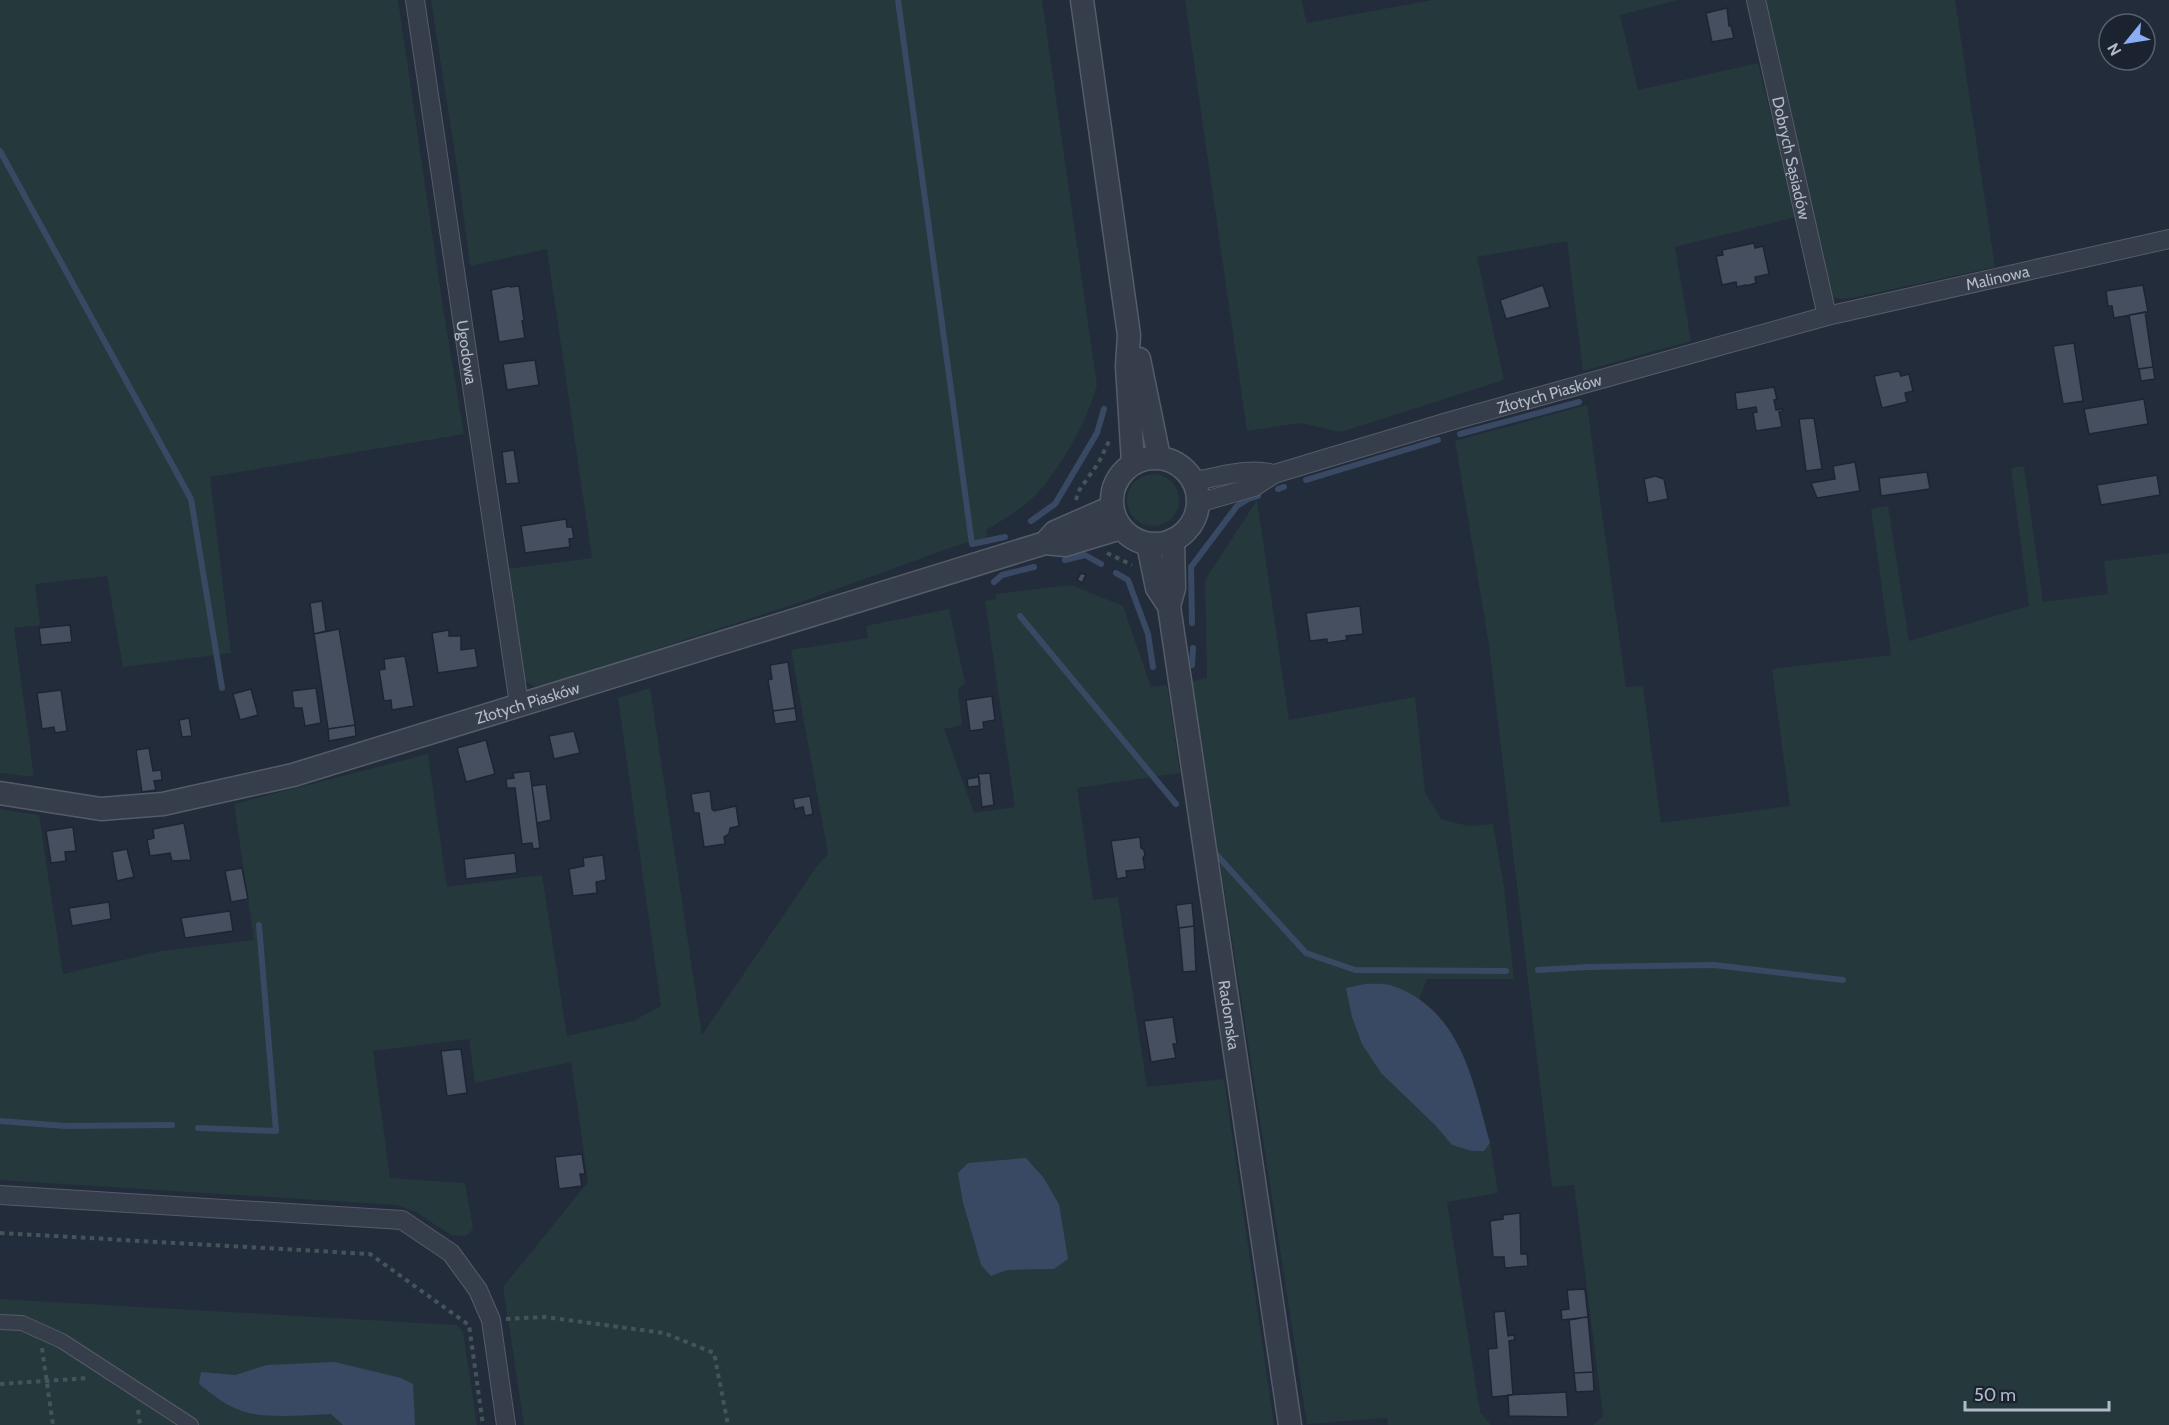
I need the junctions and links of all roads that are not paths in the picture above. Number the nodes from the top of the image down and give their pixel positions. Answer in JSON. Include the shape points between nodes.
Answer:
{"nodes":[{"id":1,"x":415,"y":0,"type":"edge"},
{"id":2,"x":1082,"y":0,"type":"edge"},
{"id":3,"x":1756,"y":0,"type":"edge"},
{"id":4,"x":2169,"y":239,"type":"edge"},
{"id":5,"x":1827,"y":316,"type":"junction"},
{"id":6,"x":1130,"y":335,"type":"junction"},
{"id":7,"x":1159,"y":457,"type":"junction"},
{"id":8,"x":1133,"y":463,"type":"junction"},
{"id":9,"x":1274,"y":474,"type":"junction"},
{"id":10,"x":1194,"y":481,"type":"junction"},
{"id":11,"x":1198,"y":503,"type":"junction"},
{"id":12,"x":1112,"y":507,"type":"junction"},
{"id":13,"x":1121,"y":528,"type":"junction"},
{"id":14,"x":1173,"y":540,"type":"junction"},
{"id":15,"x":1045,"y":543,"type":"junction"},
{"id":16,"x":1148,"y":544,"type":"junction"},
{"id":17,"x":1169,"y":606,"type":"junction"},
{"id":18,"x":519,"y":704,"type":"junction"},
{"id":19,"x":0,"y":793,"type":"edge"},
{"id":20,"x":0,"y":1196,"type":"edge"},
{"id":21,"x":0,"y":1322,"type":"edge"},
{"id":22,"x":191,"y":1425,"type":"edge"},
{"id":23,"x":506,"y":1425,"type":"edge"},
{"id":24,"x":1290,"y":1425,"type":"edge"}],
"edges":[{"from":1,"to":18,"type":"street","name":"Ugodowa"},
{"from":2,"to":6,"type":"street"},
{"from":3,"to":5,"type":"street","name":"Dobrych Sąsiadów"},
{"from":4,"to":5,"type":"street","name":"Malinowa"},
{"from":5,"to":9,"type":"street","name":"Złotych Piasków"},
{"from":6,"to":7,"type":"street","via":[[1140,362]]},
{"from":6,"to":8,"type":"street","via":[[1127,366]]},
{"from":7,"to":8,"type":"street"},
{"from":7,"to":10,"type":"street","via":[[1179,465]]},
{"from":8,"to":12,"type":"street","via":[[1115,484]]},
{"from":9,"to":10,"type":"street","name":"Złotych Piasków","via":[[1248,471]]},
{"from":9,"to":11,"type":"street","name":"Złotych Piasków","via":[[1254,487]]},
{"from":10,"to":11,"type":"street"},
{"from":11,"to":14,"type":"street","via":[[1191,525]]},
{"from":12,"to":13,"type":"street"},
{"from":12,"to":15,"type":"street","name":"Złotych Piasków","via":[[1055,532]]},
{"from":13,"to":15,"type":"street","name":"Złotych Piasków","via":[[1065,545]]},
{"from":13,"to":16,"type":"street"},
{"from":14,"to":16,"type":"street"},
{"from":14,"to":17,"type":"street","name":"Radomska","via":[[1174,588]]},
{"from":15,"to":18,"type":"street","name":"Złotych Piasków"},
{"from":16,"to":17,"type":"street","name":"Radomska","via":[[1157,588]]},
{"from":17,"to":24,"type":"street","name":"Radomska"},
{"from":18,"to":19,"type":"street","name":"Złotych Piasków","via":[[293,775],[163,804],[100,809]]},
{"from":20,"to":23,"type":"street","via":[[402,1220],[451,1253],[478,1290],[491,1320]]},
{"from":21,"to":22,"type":"street","via":[[22,1323],[62,1341]]}]}
